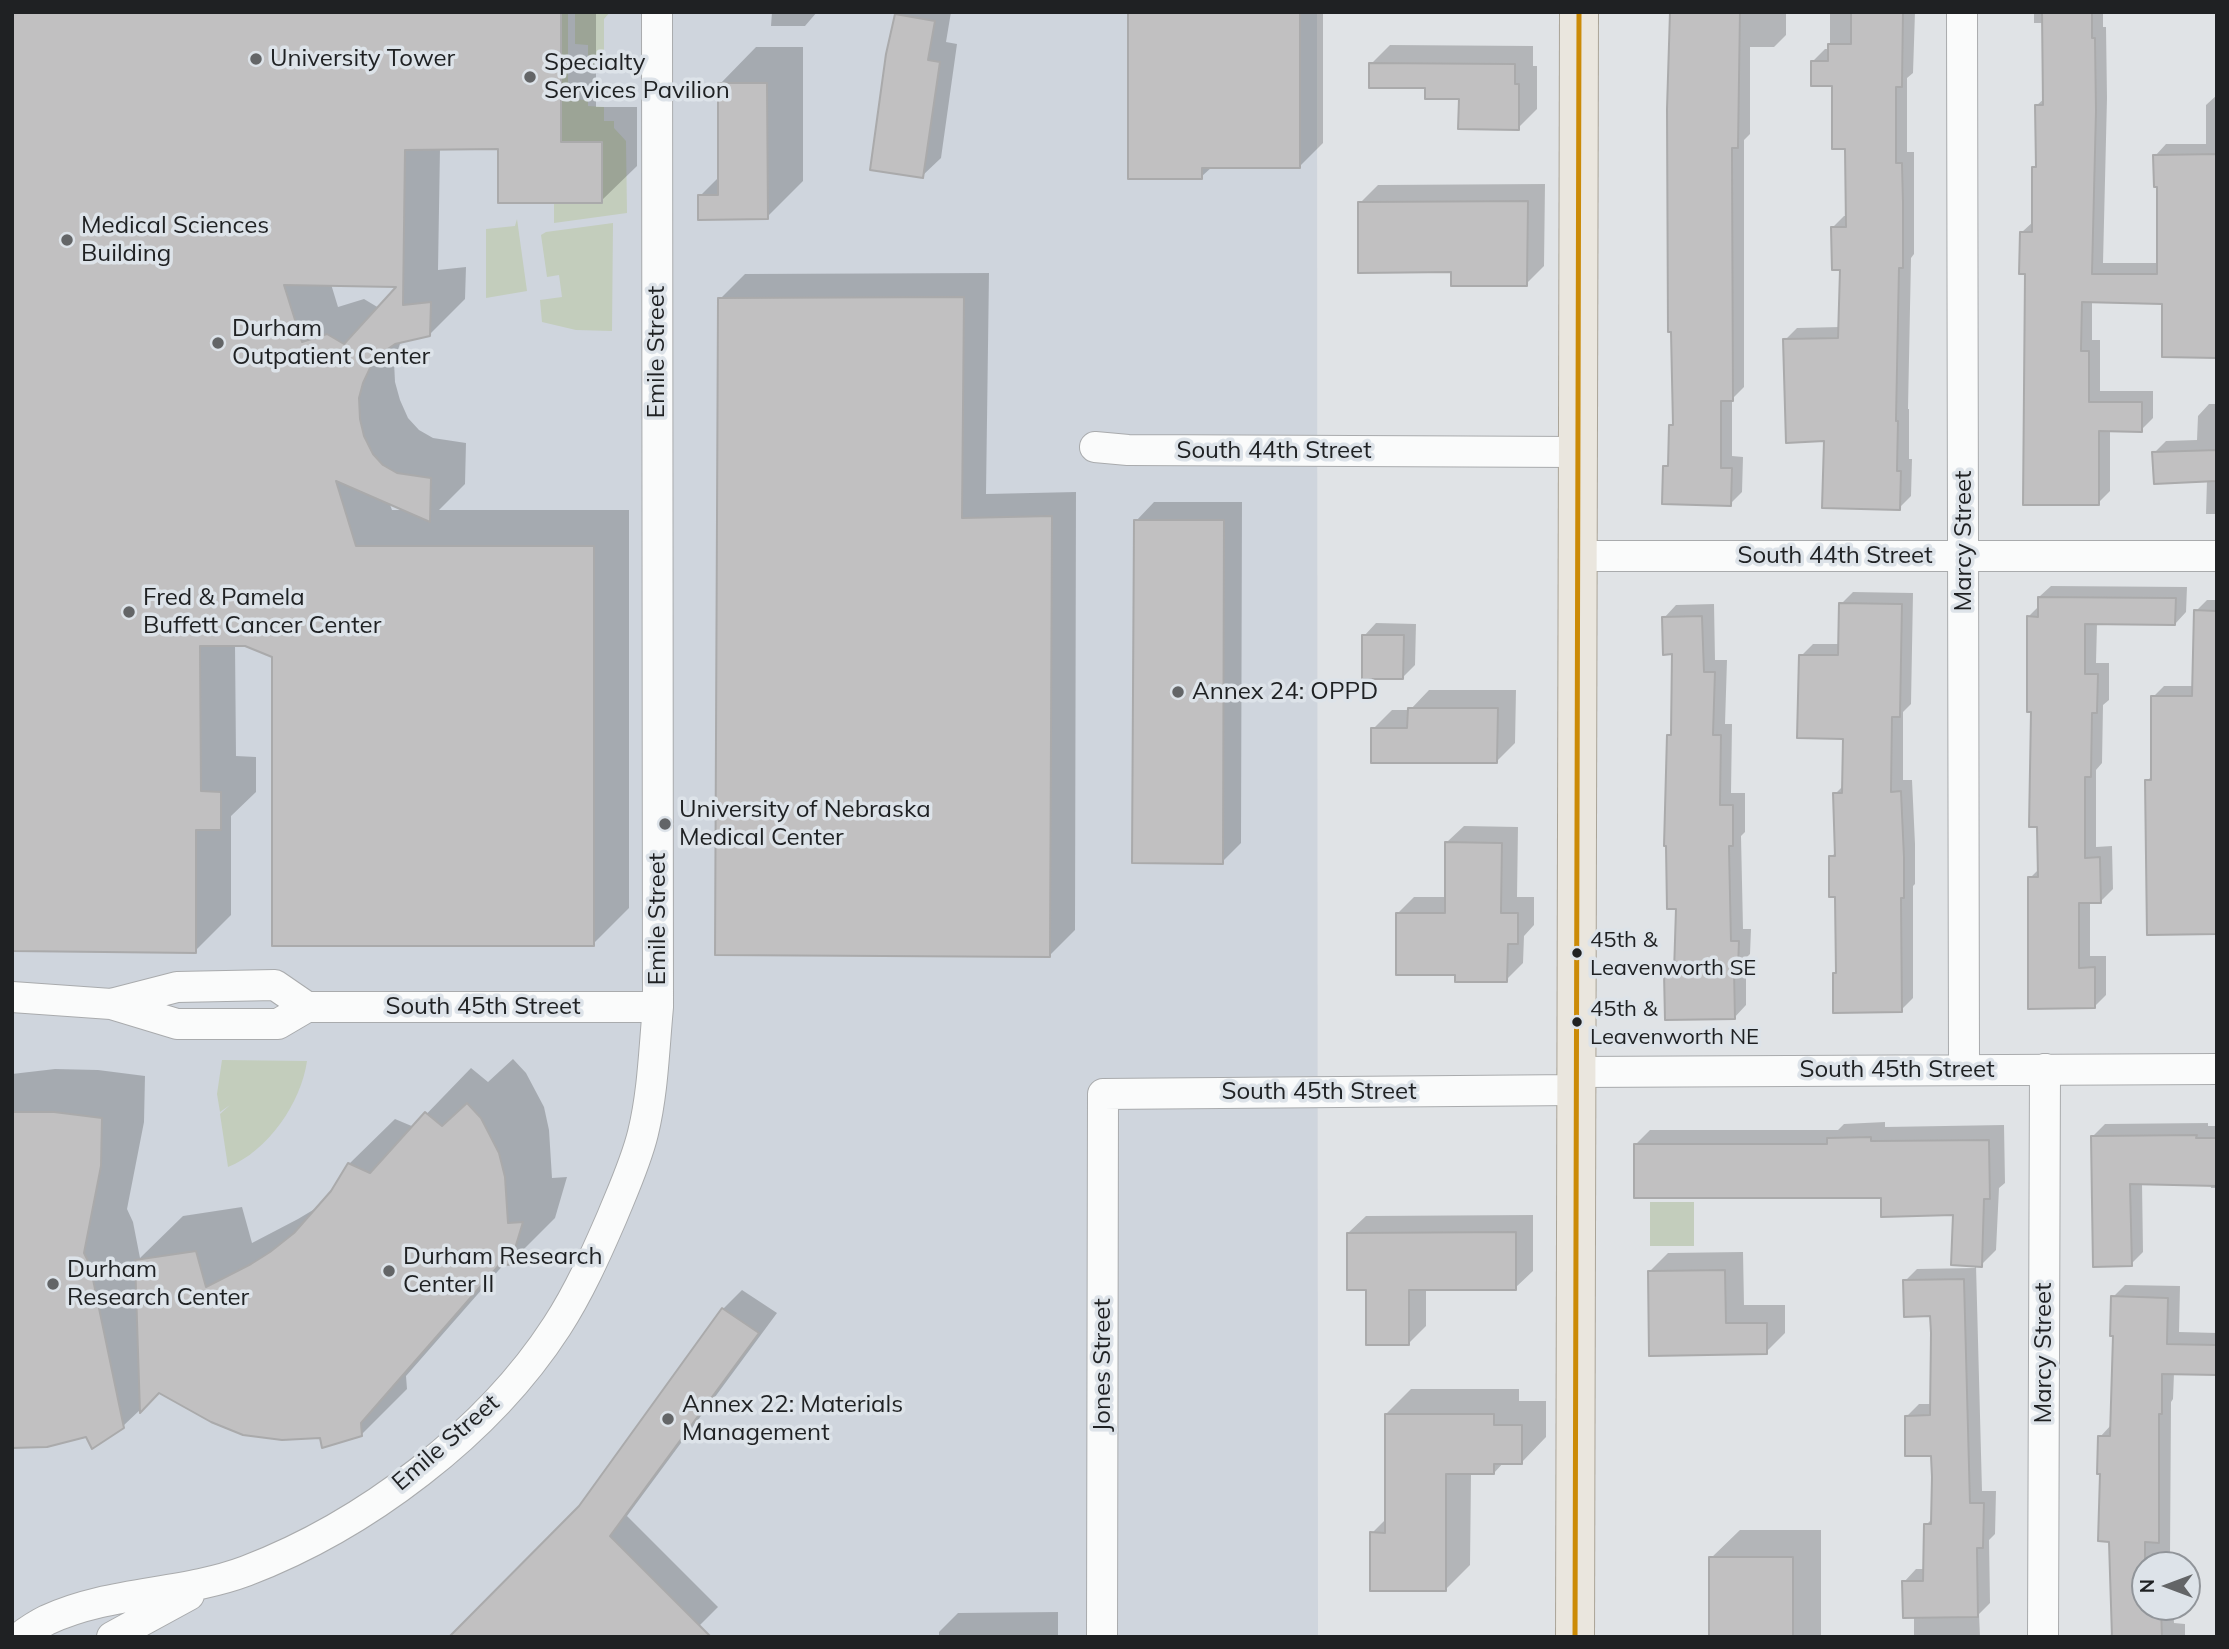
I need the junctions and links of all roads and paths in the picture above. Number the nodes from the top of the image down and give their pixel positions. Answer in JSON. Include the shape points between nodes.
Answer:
{"nodes":[{"id":1,"x":657,"y":12,"type":"edge"},
{"id":2,"x":1579,"y":12,"type":"edge"},
{"id":3,"x":1962,"y":12,"type":"edge"},
{"id":4,"x":1095,"y":447,"type":"dead end"},
{"id":5,"x":1578,"y":452,"type":"junction"},
{"id":6,"x":1964,"y":555,"type":"junction"},
{"id":7,"x":1578,"y":556,"type":"junction"},
{"id":8,"x":2217,"y":556,"type":"edge"},
{"id":9,"x":13,"y":998,"type":"edge"},
{"id":10,"x":658,"y":1007,"type":"junction"},
{"id":11,"x":1964,"y":1069,"type":"junction"},
{"id":12,"x":2045,"y":1069,"type":"junction"},
{"id":13,"x":2217,"y":1069,"type":"edge"},
{"id":14,"x":1577,"y":1081,"type":"junction"},
{"id":15,"x":1103,"y":1094,"type":"joint"},
{"id":16,"x":211,"y":1583,"type":"junction"},
{"id":17,"x":20,"y":1637,"type":"edge"},
{"id":18,"x":112,"y":1637,"type":"edge"},
{"id":19,"x":1102,"y":1637,"type":"edge"},
{"id":20,"x":1575,"y":1637,"type":"edge"},
{"id":21,"x":2043,"y":1637,"type":"edge"}],
"edges":[{"from":1,"to":10,"type":"street","name":"Emile Street"},
{"from":2,"to":5,"type":"main road"},
{"from":3,"to":6,"type":"street","name":"Marcy Street"},
{"from":4,"to":5,"type":"street","name":"South 44th Street"},
{"from":5,"to":7,"type":"main road"},
{"from":6,"to":7,"type":"street","name":"South 44th Street"},
{"from":6,"to":8,"type":"street","name":"South 44th Street"},
{"from":6,"to":11,"type":"street","name":"Marcy Street"},
{"from":7,"to":14,"type":"main road"},
{"from":9,"to":10,"type":"street","name":"South 45th Street","via":[[111,1004],[177,1024],[278,1024],[307,1007]]},
{"from":10,"to":16,"type":"street","name":"Emile Street","via":[[643,1133],[625,1187],[582,1282],[528,1366],[446,1450],[402,1485],[317,1538]]},
{"from":11,"to":12,"type":"street","name":"South 45th Street"},
{"from":11,"to":14,"type":"street","name":"South 45th Street"},
{"from":12,"to":13,"type":"street","name":"South 45th Street"},
{"from":12,"to":21,"type":"street","name":"Marcy Street"},
{"from":14,"to":15,"type":"street","name":"South 45th Street"},
{"from":14,"to":20,"type":"main road"},
{"from":15,"to":19,"type":"street","name":"Jones Street"},
{"from":16,"to":17,"type":"street","name":"Emile Street","via":[[118,1599],[47,1620]]},
{"from":16,"to":18,"type":"street","name":"Emile Street"}]}
